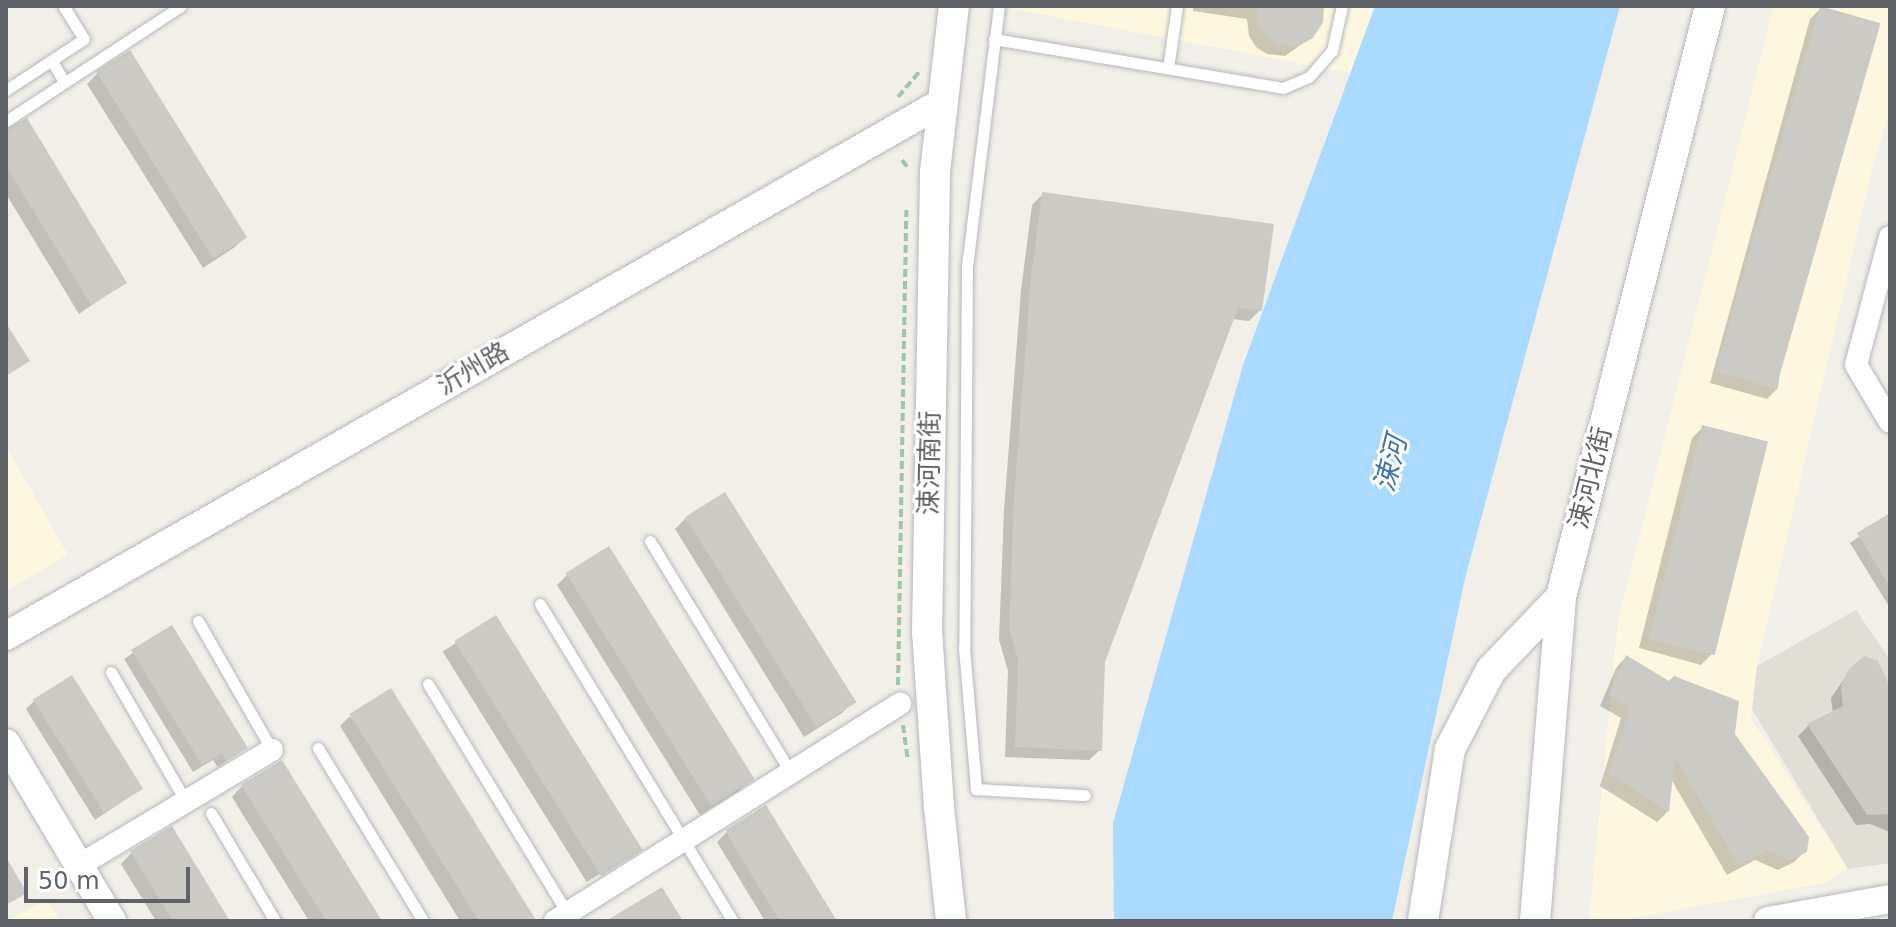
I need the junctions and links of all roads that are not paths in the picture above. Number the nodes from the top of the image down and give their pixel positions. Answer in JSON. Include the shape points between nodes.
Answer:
{"nodes":[{"id":1,"x":63,"y":6,"type":"edge"},
{"id":2,"x":181,"y":6,"type":"edge"},
{"id":3,"x":954,"y":6,"type":"edge"},
{"id":4,"x":999,"y":6,"type":"edge"},
{"id":5,"x":1177,"y":6,"type":"edge"},
{"id":6,"x":1342,"y":6,"type":"edge"},
{"id":7,"x":1710,"y":6,"type":"edge"},
{"id":8,"x":994,"y":39,"type":"junction"},
{"id":9,"x":52,"y":61,"type":"junction"},
{"id":10,"x":1168,"y":68,"type":"junction"},
{"id":11,"x":64,"y":82,"type":"junction"},
{"id":12,"x":6,"y":90,"type":"edge"},
{"id":13,"x":941,"y":103,"type":"junction"},
{"id":14,"x":6,"y":121,"type":"edge"},
{"id":15,"x":1890,"y":237,"type":"edge"},
{"id":16,"x":1890,"y":422,"type":"edge"},
{"id":17,"x":650,"y":541,"type":"dead end"},
{"id":18,"x":1561,"y":597,"type":"junction"},
{"id":19,"x":540,"y":604,"type":"dead end"},
{"id":20,"x":198,"y":621,"type":"dead end"},
{"id":21,"x":927,"y":633,"type":"junction"},
{"id":22,"x":6,"y":636,"type":"edge"},
{"id":23,"x":111,"y":672,"type":"dead end"},
{"id":24,"x":428,"y":684,"type":"dead end"},
{"id":25,"x":900,"y":704,"type":"road end"},
{"id":26,"x":6,"y":743,"type":"edge"},
{"id":27,"x":318,"y":748,"type":"dead end"},
{"id":28,"x":272,"y":750,"type":"joint"},
{"id":29,"x":791,"y":773,"type":"junction"},
{"id":30,"x":1085,"y":795,"type":"dead end"},
{"id":31,"x":185,"y":800,"type":"junction"},
{"id":32,"x":211,"y":813,"type":"dead end"},
{"id":33,"x":684,"y":840,"type":"junction"},
{"id":34,"x":78,"y":866,"type":"junction"},
{"id":35,"x":1890,"y":899,"type":"edge"},
{"id":36,"x":565,"y":919,"type":"edge"},
{"id":37,"x":112,"y":921,"type":"edge"},
{"id":38,"x":275,"y":921,"type":"edge"},
{"id":39,"x":423,"y":921,"type":"edge"},
{"id":40,"x":733,"y":921,"type":"edge"},
{"id":41,"x":941,"y":921,"type":"edge"},
{"id":42,"x":951,"y":921,"type":"edge"},
{"id":43,"x":966,"y":921,"type":"edge"},
{"id":44,"x":1423,"y":921,"type":"edge"},
{"id":45,"x":1535,"y":921,"type":"edge"},
{"id":46,"x":1768,"y":921,"type":"edge"}],
"edges":[{"from":1,"to":9,"type":"lane","via":[[84,39]]},
{"from":2,"to":11,"type":"lane"},
{"from":3,"to":13,"type":"main road","name":"涑河南街"},
{"from":4,"to":8,"type":"lane"},
{"from":5,"to":10,"type":"lane"},
{"from":6,"to":10,"type":"lane","via":[[1332,51],[1309,77],[1283,88]]},
{"from":7,"to":18,"type":"main road","name":"涑河北街"},
{"from":8,"to":10,"type":"lane"},
{"from":8,"to":30,"type":"lane","via":[[967,265],[964,648],[976,789]]},
{"from":9,"to":11,"type":"lane"},
{"from":9,"to":12,"type":"lane"},
{"from":11,"to":14,"type":"lane"},
{"from":13,"to":21,"type":"main road","name":"涑河南街","via":[[935,172]]},
{"from":13,"to":22,"type":"street","name":"沂州路"},
{"from":15,"to":16,"type":"street","via":[[1856,365]]},
{"from":17,"to":29,"type":"lane"},
{"from":18,"to":44,"type":"main road","name":"涑河北街","via":[[1491,670],[1450,749]]},
{"from":18,"to":45,"type":"main road"},
{"from":19,"to":33,"type":"lane"},
{"from":20,"to":28,"type":"lane"},
{"from":21,"to":41,"type":"main road","via":[[911,683]]},
{"from":21,"to":42,"type":"main road","name":"涑河南街"},
{"from":21,"to":43,"type":"main road","via":[[943,688]]},
{"from":23,"to":31,"type":"lane"},
{"from":24,"to":36,"type":"lane"},
{"from":25,"to":29,"type":"street"},
{"from":26,"to":34,"type":"street"},
{"from":27,"to":39,"type":"lane"},
{"from":28,"to":31,"type":"street"},
{"from":29,"to":33,"type":"street"},
{"from":31,"to":34,"type":"street"},
{"from":32,"to":38,"type":"lane"},
{"from":33,"to":36,"type":"street"},
{"from":33,"to":40,"type":"lane"},
{"from":34,"to":37,"type":"street"},
{"from":35,"to":46,"type":"street"}]}
